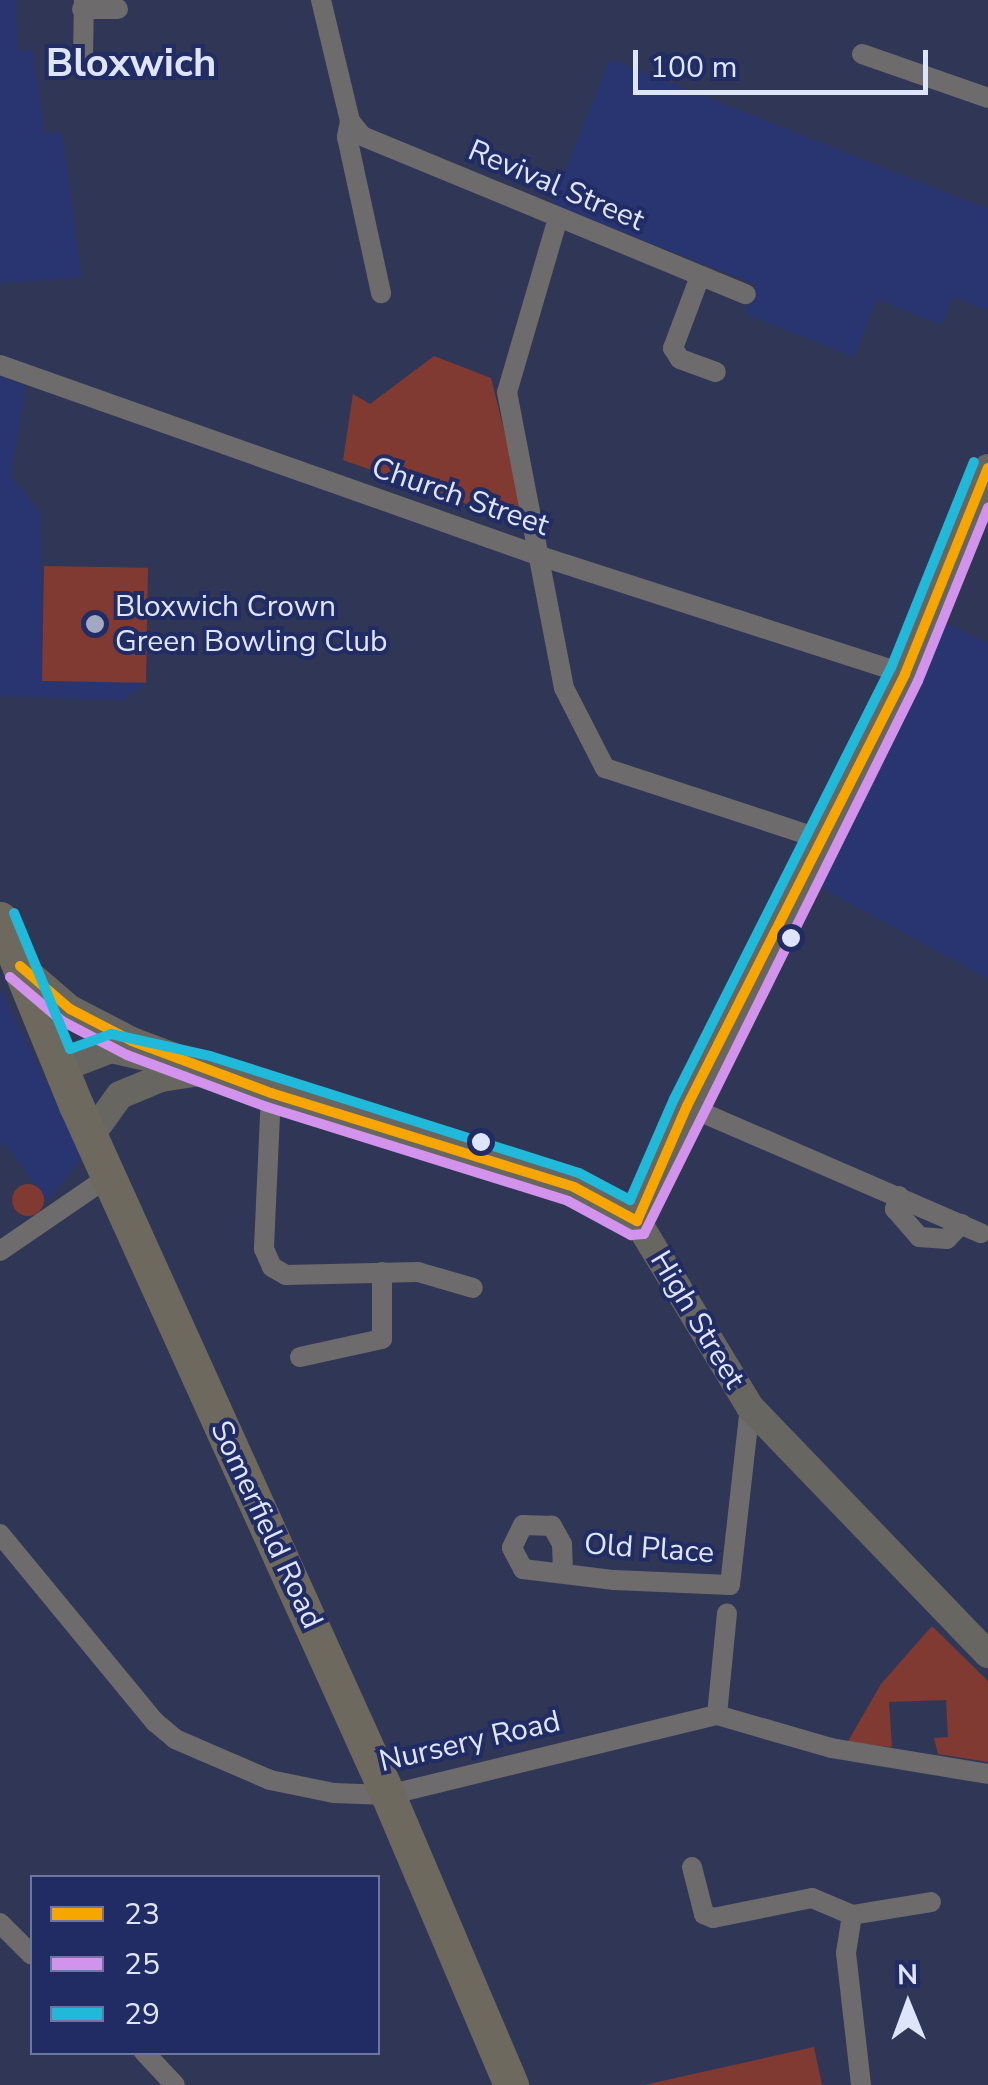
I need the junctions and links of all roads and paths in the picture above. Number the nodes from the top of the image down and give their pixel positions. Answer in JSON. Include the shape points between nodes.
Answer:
{"nodes":[{"id":1,"x":321,"y":0,"type":"edge"},
{"id":2,"x":83,"y":4,"type":"edge"},
{"id":3,"x":118,"y":9,"type":"dead end"},
{"id":4,"x":862,"y":54,"type":"dead end"},
{"id":5,"x":83,"y":56,"type":"dead end"},
{"id":6,"x":988,"y":98,"type":"edge"},
{"id":7,"x":350,"y":121,"type":"junction"},
{"id":8,"x":558,"y":218,"type":"junction"},
{"id":9,"x":699,"y":279,"type":"junction"},
{"id":10,"x":381,"y":293,"type":"dead end"},
{"id":11,"x":746,"y":294,"type":"dead end"},
{"id":12,"x":0,"y":365,"type":"edge"},
{"id":13,"x":716,"y":372,"type":"dead end"},
{"id":14,"x":988,"y":468,"type":"edge"},
{"id":15,"x":543,"y":558,"type":"junction"},
{"id":16,"x":905,"y":674,"type":"junction"},
{"id":17,"x":821,"y":839,"type":"junction"},
{"id":18,"x":8,"y":944,"type":"edge"},
{"id":19,"x":62,"y":1068,"type":"junction"},
{"id":20,"x":207,"y":1071,"type":"junction"},
{"id":21,"x":271,"y":1094,"type":"junction"},
{"id":22,"x":687,"y":1106,"type":"junction"},
{"id":23,"x":91,"y":1135,"type":"junction"},
{"id":24,"x":110,"y":1176,"type":"junction"},
{"id":25,"x":899,"y":1196,"type":"junction"},
{"id":26,"x":637,"y":1222,"type":"junction"},
{"id":27,"x":962,"y":1224,"type":"junction"},
{"id":28,"x":981,"y":1234,"type":"dead end"},
{"id":29,"x":0,"y":1251,"type":"edge"},
{"id":30,"x":382,"y":1272,"type":"junction"},
{"id":31,"x":472,"y":1288,"type":"dead end"},
{"id":32,"x":300,"y":1357,"type":"dead end"},
{"id":33,"x":750,"y":1406,"type":"junction"},
{"id":34,"x":0,"y":1534,"type":"edge"},
{"id":35,"x":563,"y":1572,"type":"dead end"},
{"id":36,"x":727,"y":1613,"type":"dead end"},
{"id":37,"x":988,"y":1654,"type":"edge"},
{"id":38,"x":717,"y":1715,"type":"junction"},
{"id":39,"x":988,"y":1774,"type":"edge"},
{"id":40,"x":388,"y":1795,"type":"junction"},
{"id":41,"x":692,"y":1867,"type":"dead end"},
{"id":42,"x":931,"y":1902,"type":"dead end"},
{"id":43,"x":852,"y":1915,"type":"junction"},
{"id":44,"x":0,"y":1923,"type":"edge"},
{"id":45,"x":30,"y":1953,"type":"edge"},
{"id":46,"x":147,"y":2055,"type":"edge"},
{"id":47,"x":175,"y":2085,"type":"edge"},
{"id":48,"x":511,"y":2085,"type":"edge"},
{"id":49,"x":860,"y":2085,"type":"edge"}],
"edges":[{"from":1,"to":7,"type":"street"},
{"from":2,"to":3,"type":"street"},
{"from":2,"to":5,"type":"street"},
{"from":4,"to":6,"type":"street"},
{"from":7,"to":8,"type":"street","name":"Revival Street","via":[[379,144]]},
{"from":7,"to":10,"type":"street","via":[[347,137]]},
{"from":8,"to":9,"type":"street","name":"Revival Street"},
{"from":8,"to":15,"type":"street","via":[[507,392]]},
{"from":9,"to":11,"type":"street","name":"Revival Street"},
{"from":9,"to":13,"type":"street","via":[[673,348],[680,359]]},
{"from":12,"to":15,"type":"street","name":"Church Street"},
{"from":14,"to":16,"type":"main road"},
{"from":15,"to":16,"type":"street","name":"Church Street"},
{"from":15,"to":17,"type":"street","via":[[564,688],[605,768]]},
{"from":16,"to":17,"type":"main road"},
{"from":17,"to":22,"type":"main road"},
{"from":18,"to":19,"type":"highway","name":"Somerfield Road"},
{"from":18,"to":20,"type":"main road","name":"High Street","via":[[70,1009]]},
{"from":19,"to":20,"type":"main road","name":"High Street","via":[[110,1049]]},
{"from":19,"to":23,"type":"highway","name":"Somerfield Road"},
{"from":20,"to":21,"type":"main road","name":"High Street"},
{"from":20,"to":23,"type":"main road","via":[[134,1087]]},
{"from":21,"to":26,"type":"main road","name":"High Street","via":[[574,1187]]},
{"from":21,"to":30,"type":"street","via":[[266,1260],[286,1275]]},
{"from":22,"to":25,"type":"street"},
{"from":22,"to":26,"type":"main road"},
{"from":23,"to":24,"type":"highway","name":"Somerfield Road"},
{"from":24,"to":29,"type":"street"},
{"from":24,"to":40,"type":"highway","name":"Somerfield Road"},
{"from":25,"to":27,"type":"street"},
{"from":25,"to":27,"type":"street","via":[[895,1209],[919,1238],[946,1239]]},
{"from":26,"to":33,"type":"main road","name":"High Street"},
{"from":27,"to":28,"type":"street"},
{"from":30,"to":31,"type":"street","via":[[431,1274]]},
{"from":30,"to":32,"type":"street","via":[[382,1340]]},
{"from":33,"to":35,"type":"street","name":"Old Place","via":[[730,1584]]},
{"from":33,"to":37,"type":"main road","name":"High Street"},
{"from":34,"to":40,"type":"street","name":"Nursery Road","via":[[175,1739],[270,1780],[334,1794]]},
{"from":36,"to":38,"type":"street"},
{"from":38,"to":39,"type":"street","name":"Nursery Road","via":[[831,1748]]},
{"from":38,"to":40,"type":"street","name":"Nursery Road"},
{"from":40,"to":48,"type":"highway","name":"Somerfield Road"},
{"from":41,"to":43,"type":"street","via":[[704,1914],[713,1918],[812,1898]]},
{"from":42,"to":43,"type":"street"},
{"from":43,"to":49,"type":"street","via":[[846,1953]]},
{"from":44,"to":45,"type":"street"},
{"from":46,"to":47,"type":"street"}]}
